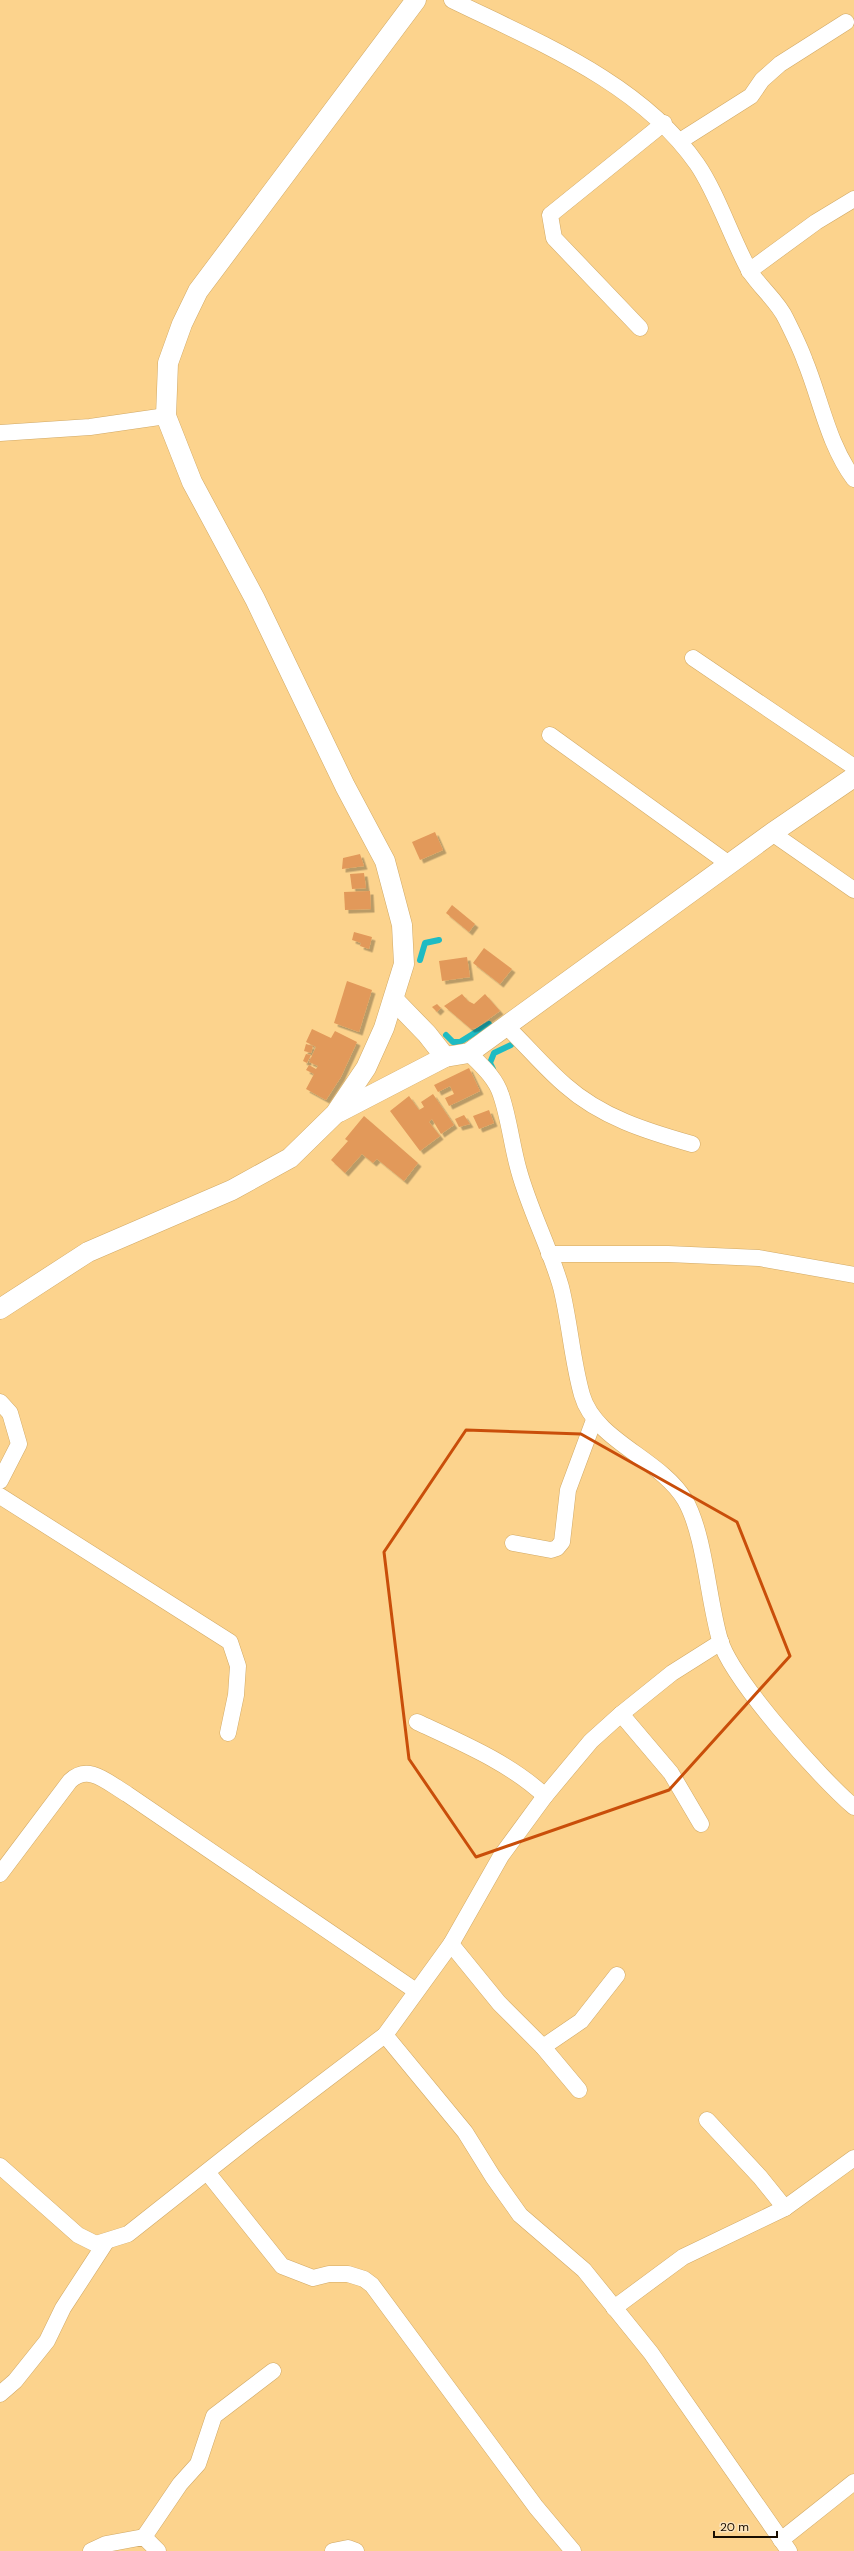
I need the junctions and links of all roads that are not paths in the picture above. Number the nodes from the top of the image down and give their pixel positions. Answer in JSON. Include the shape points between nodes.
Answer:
{"nodes":[{"id":1,"x":416,"y":0,"type":"edge"},
{"id":2,"x":452,"y":0,"type":"edge"},
{"id":3,"x":846,"y":22,"type":"dead end"},
{"id":4,"x":664,"y":122,"type":"junction"},
{"id":5,"x":680,"y":141,"type":"junction"},
{"id":6,"x":854,"y":199,"type":"edge"},
{"id":7,"x":750,"y":271,"type":"junction"},
{"id":8,"x":640,"y":328,"type":"dead end"},
{"id":9,"x":166,"y":416,"type":"junction"},
{"id":10,"x":0,"y":433,"type":"edge"},
{"id":11,"x":854,"y":479,"type":"edge"},
{"id":12,"x":694,"y":658,"type":"dead end"},
{"id":13,"x":550,"y":735,"type":"dead end"},
{"id":14,"x":854,"y":767,"type":"edge"},
{"id":15,"x":854,"y":777,"type":"edge"},
{"id":16,"x":772,"y":833,"type":"junction"},
{"id":17,"x":729,"y":864,"type":"junction"},
{"id":18,"x":854,"y":890,"type":"edge"},
{"id":19,"x":394,"y":1000,"type":"junction"},
{"id":20,"x":506,"y":1026,"type":"junction"},
{"id":21,"x":469,"y":1053,"type":"junction"},
{"id":22,"x":445,"y":1057,"type":"junction"},
{"id":23,"x":335,"y":1114,"type":"junction"},
{"id":24,"x":692,"y":1144,"type":"dead end"},
{"id":25,"x":549,"y":1254,"type":"junction"},
{"id":26,"x":854,"y":1275,"type":"edge"},
{"id":27,"x":0,"y":1309,"type":"edge"},
{"id":28,"x":0,"y":1402,"type":"edge"},
{"id":29,"x":594,"y":1420,"type":"junction"},
{"id":30,"x":0,"y":1481,"type":"edge"},
{"id":31,"x":0,"y":1496,"type":"edge"},
{"id":32,"x":513,"y":1543,"type":"dead end"},
{"id":33,"x":721,"y":1642,"type":"junction"},
{"id":34,"x":621,"y":1714,"type":"junction"},
{"id":35,"x":417,"y":1722,"type":"dead end"},
{"id":36,"x":228,"y":1733,"type":"dead end"},
{"id":37,"x":546,"y":1796,"type":"junction"},
{"id":38,"x":854,"y":1807,"type":"edge"},
{"id":39,"x":701,"y":1824,"type":"dead end"},
{"id":40,"x":0,"y":1874,"type":"edge"},
{"id":41,"x":451,"y":1944,"type":"junction"},
{"id":42,"x":617,"y":1975,"type":"dead end"},
{"id":43,"x":416,"y":1991,"type":"junction"},
{"id":44,"x":385,"y":2035,"type":"junction"},
{"id":45,"x":543,"y":2047,"type":"junction"},
{"id":46,"x":580,"y":2090,"type":"dead end"},
{"id":47,"x":707,"y":2120,"type":"dead end"},
{"id":48,"x":854,"y":2158,"type":"edge"},
{"id":49,"x":0,"y":2166,"type":"edge"},
{"id":50,"x":206,"y":2172,"type":"junction"},
{"id":51,"x":785,"y":2208,"type":"junction"},
{"id":52,"x":106,"y":2242,"type":"junction"},
{"id":53,"x":614,"y":2308,"type":"junction"},
{"id":54,"x":273,"y":2371,"type":"dead end"},
{"id":55,"x":0,"y":2394,"type":"edge"},
{"id":56,"x":854,"y":2482,"type":"edge"},
{"id":57,"x":144,"y":2537,"type":"junction"},
{"id":58,"x":785,"y":2546,"type":"edge"},
{"id":59,"x":91,"y":2551,"type":"edge"},
{"id":60,"x":158,"y":2551,"type":"edge"},
{"id":61,"x":333,"y":2551,"type":"edge"},
{"id":62,"x":356,"y":2551,"type":"edge"},
{"id":63,"x":573,"y":2551,"type":"edge"}],
"edges":[{"from":1,"to":9,"type":"street","via":[[198,291],[182,324],[168,363]]},
{"from":2,"to":4,"type":"street","via":[[592,72]]},
{"from":3,"to":5,"type":"street","via":[[780,64],[762,80],[751,96]]},
{"from":4,"to":5,"type":"street"},
{"from":4,"to":8,"type":"street","via":[[550,215],[554,238]]},
{"from":5,"to":7,"type":"street","via":[[699,166]]},
{"from":6,"to":7,"type":"street","via":[[816,222]]},
{"from":7,"to":11,"type":"street","via":[[785,316],[805,361],[831,434],[846,468]]},
{"from":9,"to":10,"type":"street","via":[[90,427]]},
{"from":9,"to":19,"type":"street","via":[[192,482],[255,599],[345,786],[385,861],[402,925],[404,964]]},
{"from":12,"to":14,"type":"street"},
{"from":13,"to":17,"type":"street"},
{"from":15,"to":16,"type":"street"},
{"from":16,"to":17,"type":"street"},
{"from":16,"to":18,"type":"street"},
{"from":17,"to":20,"type":"street"},
{"from":19,"to":22,"type":"street"},
{"from":19,"to":23,"type":"street","via":[[366,1068]]},
{"from":20,"to":21,"type":"street"},
{"from":20,"to":24,"type":"street","via":[[565,1085],[604,1111],[640,1130]]},
{"from":21,"to":22,"type":"street"},
{"from":21,"to":25,"type":"street","via":[[491,1076],[501,1094],[520,1174]]},
{"from":22,"to":23,"type":"street"},
{"from":23,"to":27,"type":"street","via":[[290,1158],[232,1190],[88,1252]]},
{"from":25,"to":26,"type":"street","via":[[668,1254],[759,1258]]},
{"from":25,"to":29,"type":"street","via":[[560,1287],[582,1397]]},
{"from":28,"to":30,"type":"street","via":[[10,1413],[19,1444]]},
{"from":29,"to":32,"type":"street","via":[[568,1490],[562,1542],[558,1548],[551,1550]]},
{"from":29,"to":33,"type":"street","via":[[667,1480],[684,1499],[696,1527]]},
{"from":31,"to":36,"type":"street","via":[[230,1642],[238,1666],[236,1695]]},
{"from":33,"to":34,"type":"street","via":[[672,1674]]},
{"from":33,"to":38,"type":"street","via":[[732,1668],[786,1734]]},
{"from":34,"to":37,"type":"street","via":[[591,1741]]},
{"from":34,"to":39,"type":"street","via":[[671,1773]]},
{"from":35,"to":37,"type":"street","via":[[527,1779]]},
{"from":37,"to":41,"type":"street","via":[[500,1856]]},
{"from":40,"to":43,"type":"street","via":[[70,1781],[77,1774],[91,1773],[127,1794]]},
{"from":41,"to":43,"type":"street"},
{"from":41,"to":45,"type":"street","via":[[498,2003]]},
{"from":42,"to":45,"type":"street","via":[[581,2021]]},
{"from":43,"to":44,"type":"street"},
{"from":44,"to":50,"type":"street"},
{"from":44,"to":53,"type":"street","via":[[465,2132],[520,2215],[584,2270]]},
{"from":45,"to":46,"type":"street"},
{"from":47,"to":51,"type":"street"},
{"from":48,"to":51,"type":"street"},
{"from":49,"to":52,"type":"street","via":[[78,2235],[96,2244]]},
{"from":50,"to":52,"type":"street","via":[[128,2234]]},
{"from":50,"to":63,"type":"street","via":[[282,2266],[313,2278],[329,2274],[348,2274],[364,2279],[372,2286],[536,2507]]},
{"from":51,"to":53,"type":"street","via":[[683,2257]]},
{"from":52,"to":55,"type":"street","via":[[63,2308],[47,2341],[15,2381]]},
{"from":53,"to":58,"type":"street","via":[[651,2353]]},
{"from":54,"to":57,"type":"street","via":[[214,2416],[198,2464],[180,2484]]},
{"from":56,"to":58,"type":"street"},
{"from":57,"to":59,"type":"street","via":[[106,2544]]},
{"from":57,"to":60,"type":"street"},
{"from":61,"to":62,"type":"street","via":[[348,2548]]}]}
